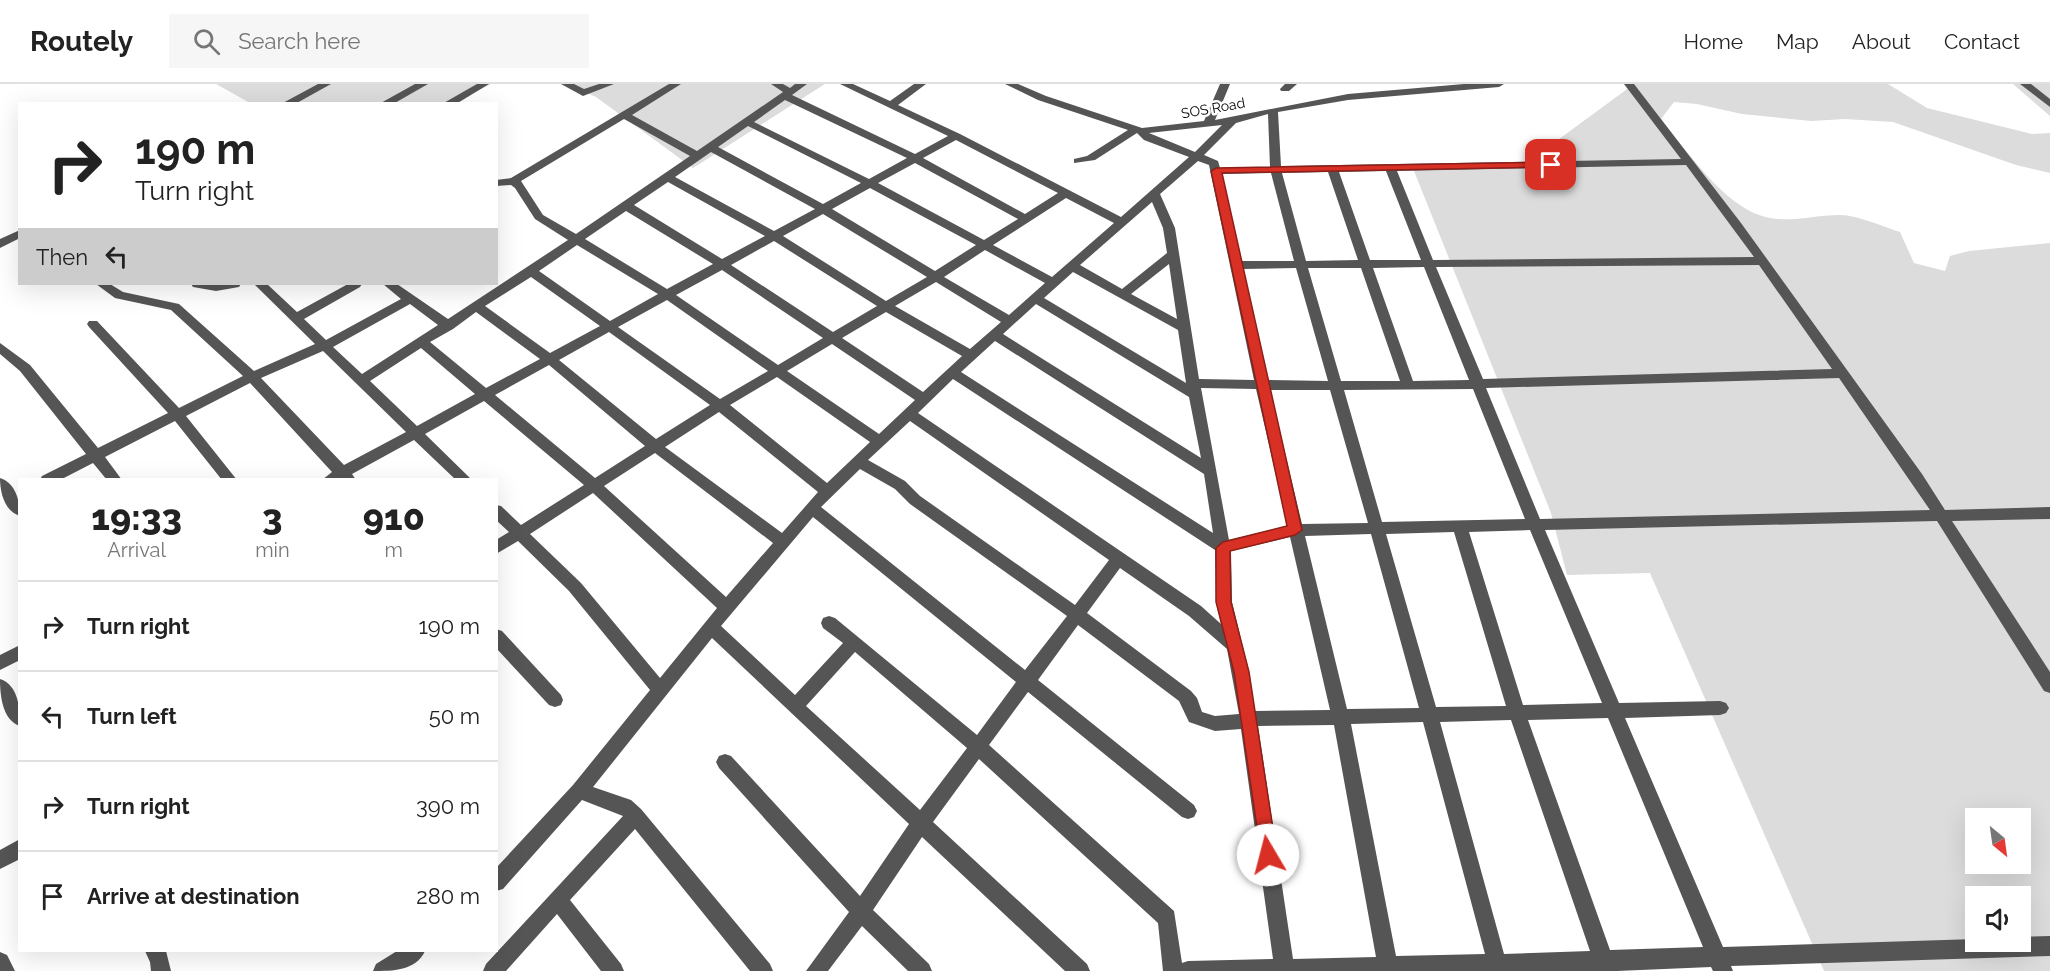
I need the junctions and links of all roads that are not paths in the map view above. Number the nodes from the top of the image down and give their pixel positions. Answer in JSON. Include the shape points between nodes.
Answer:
{"nodes":[{"id":1,"x":326,"y":84,"type":"edge"},
{"id":2,"x":423,"y":84,"type":"edge"},
{"id":3,"x":484,"y":84,"type":"edge"},
{"id":4,"x":566,"y":84,"type":"edge"},
{"id":5,"x":609,"y":84,"type":"edge"},
{"id":6,"x":676,"y":84,"type":"edge"},
{"id":7,"x":776,"y":84,"type":"edge"},
{"id":8,"x":802,"y":84,"type":"edge"},
{"id":9,"x":845,"y":84,"type":"edge"},
{"id":10,"x":921,"y":84,"type":"edge"},
{"id":11,"x":1010,"y":84,"type":"edge"},
{"id":12,"x":1225,"y":84,"type":"edge"},
{"id":13,"x":1360,"y":84,"type":"edge"},
{"id":14,"x":1499,"y":84,"type":"edge"},
{"id":15,"x":1629,"y":84,"type":"edge"},
{"id":16,"x":2025,"y":84,"type":"edge"},
{"id":17,"x":1470,"y":85,"type":"edge"},
{"id":18,"x":859,"y":86,"type":"edge"},
{"id":19,"x":1418,"y":87,"type":"edge"},
{"id":20,"x":788,"y":94,"type":"junction"},
{"id":21,"x":1343,"y":98,"type":"junction"},
{"id":22,"x":290,"y":102,"type":"edge"},
{"id":23,"x":388,"y":102,"type":"edge"},
{"id":24,"x":451,"y":102,"type":"edge"},
{"id":25,"x":2050,"y":104,"type":"edge"},
{"id":26,"x":891,"y":105,"type":"junction"},
{"id":27,"x":1273,"y":110,"type":"junction"},
{"id":28,"x":626,"y":116,"type":"junction"},
{"id":29,"x":1232,"y":121,"type":"junction"},
{"id":30,"x":747,"y":122,"type":"junction"},
{"id":31,"x":1209,"y":123,"type":"junction"},
{"id":32,"x":1138,"y":130,"type":"junction"},
{"id":33,"x":956,"y":136,"type":"junction"},
{"id":34,"x":710,"y":147,"type":"junction"},
{"id":35,"x":696,"y":155,"type":"junction"},
{"id":36,"x":1197,"y":156,"type":"junction"},
{"id":37,"x":915,"y":158,"type":"junction"},
{"id":38,"x":1078,"y":161,"type":"dead end"},
{"id":39,"x":1688,"y":162,"type":"junction"},
{"id":40,"x":1390,"y":168,"type":"junction"},
{"id":41,"x":1332,"y":169,"type":"junction"},
{"id":42,"x":1276,"y":170,"type":"junction"},
{"id":43,"x":1216,"y":171,"type":"junction"},
{"id":44,"x":666,"y":176,"type":"junction"},
{"id":45,"x":514,"y":181,"type":"junction"},
{"id":46,"x":498,"y":183,"type":"edge"},
{"id":47,"x":869,"y":183,"type":"junction"},
{"id":48,"x":1154,"y":193,"type":"junction"},
{"id":49,"x":1066,"y":194,"type":"junction"},
{"id":50,"x":625,"y":205,"type":"junction"},
{"id":51,"x":822,"y":208,"type":"junction"},
{"id":52,"x":1026,"y":219,"type":"junction"},
{"id":53,"x":1121,"y":222,"type":"junction"},
{"id":54,"x":18,"y":234,"type":"edge"},
{"id":55,"x":773,"y":234,"type":"junction"},
{"id":56,"x":577,"y":239,"type":"junction"},
{"id":57,"x":0,"y":244,"type":"edge"},
{"id":58,"x":984,"y":245,"type":"junction"},
{"id":59,"x":1173,"y":254,"type":"junction"},
{"id":60,"x":1761,"y":261,"type":"junction"},
{"id":61,"x":720,"y":263,"type":"junction"},
{"id":62,"x":1365,"y":264,"type":"junction"},
{"id":63,"x":1429,"y":264,"type":"junction"},
{"id":64,"x":1235,"y":265,"type":"junction"},
{"id":65,"x":1301,"y":265,"type":"junction"},
{"id":66,"x":1072,"y":266,"type":"junction"},
{"id":67,"x":531,"y":271,"type":"junction"},
{"id":68,"x":935,"y":277,"type":"junction"},
{"id":69,"x":1053,"y":282,"type":"junction"},
{"id":70,"x":104,"y":285,"type":"edge"},
{"id":71,"x":203,"y":285,"type":"edge"},
{"id":72,"x":229,"y":285,"type":"edge"},
{"id":73,"x":261,"y":285,"type":"edge"},
{"id":74,"x":354,"y":285,"type":"edge"},
{"id":75,"x":390,"y":285,"type":"edge"},
{"id":76,"x":665,"y":293,"type":"junction"},
{"id":77,"x":1123,"y":294,"type":"junction"},
{"id":78,"x":1035,"y":298,"type":"junction"},
{"id":79,"x":410,"y":299,"type":"junction"},
{"id":80,"x":886,"y":306,"type":"junction"},
{"id":81,"x":477,"y":307,"type":"junction"},
{"id":82,"x":297,"y":318,"type":"junction"},
{"id":83,"x":1009,"y":321,"type":"junction"},
{"id":84,"x":93,"y":324,"type":"dead end"},
{"id":85,"x":608,"y":325,"type":"junction"},
{"id":86,"x":449,"y":326,"type":"junction"},
{"id":87,"x":1184,"y":328,"type":"junction"},
{"id":88,"x":994,"y":334,"type":"junction"},
{"id":89,"x":833,"y":337,"type":"junction"},
{"id":90,"x":422,"y":342,"type":"junction"},
{"id":91,"x":324,"y":345,"type":"junction"},
{"id":92,"x":0,"y":347,"type":"edge"},
{"id":93,"x":971,"y":355,"type":"junction"},
{"id":94,"x":548,"y":358,"type":"junction"},
{"id":95,"x":779,"y":372,"type":"junction"},
{"id":96,"x":952,"y":372,"type":"junction"},
{"id":97,"x":1842,"y":373,"type":"junction"},
{"id":98,"x":252,"y":377,"type":"junction"},
{"id":99,"x":360,"y":381,"type":"junction"},
{"id":100,"x":1478,"y":383,"type":"junction"},
{"id":101,"x":1262,"y":385,"type":"junction"},
{"id":102,"x":1337,"y":385,"type":"junction"},
{"id":103,"x":1408,"y":385,"type":"junction"},
{"id":104,"x":1195,"y":389,"type":"junction"},
{"id":105,"x":483,"y":394,"type":"junction"},
{"id":106,"x":924,"y":399,"type":"junction"},
{"id":107,"x":720,"y":405,"type":"junction"},
{"id":108,"x":908,"y":413,"type":"junction"},
{"id":109,"x":177,"y":414,"type":"junction"},
{"id":110,"x":415,"y":432,"type":"junction"},
{"id":111,"x":879,"y":441,"type":"junction"},
{"id":112,"x":656,"y":447,"type":"junction"},
{"id":113,"x":96,"y":456,"type":"junction"},
{"id":114,"x":858,"y":461,"type":"junction"},
{"id":115,"x":1211,"y":471,"type":"junction"},
{"id":116,"x":346,"y":476,"type":"edge"},
{"id":117,"x":51,"y":478,"type":"edge"},
{"id":118,"x":113,"y":478,"type":"edge"},
{"id":119,"x":228,"y":478,"type":"edge"},
{"id":120,"x":463,"y":478,"type":"edge"},
{"id":121,"x":0,"y":483,"type":"edge"},
{"id":122,"x":594,"y":485,"type":"junction"},
{"id":123,"x":827,"y":491,"type":"junction"},
{"id":124,"x":12,"y":501,"type":"edge"},
{"id":125,"x":812,"y":508,"type":"junction"},
{"id":126,"x":498,"y":512,"type":"edge"},
{"id":127,"x":2050,"y":513,"type":"edge"},
{"id":128,"x":1940,"y":515,"type":"junction"},
{"id":129,"x":1535,"y":525,"type":"junction"},
{"id":130,"x":1460,"y":526,"type":"junction"},
{"id":131,"x":1377,"y":529,"type":"junction"},
{"id":132,"x":1295,"y":530,"type":"junction"},
{"id":133,"x":520,"y":532,"type":"junction"},
{"id":134,"x":783,"y":542,"type":"junction"},
{"id":135,"x":498,"y":547,"type":"edge"},
{"id":136,"x":1223,"y":548,"type":"junction"},
{"id":137,"x":1119,"y":558,"type":"junction"},
{"id":138,"x":727,"y":607,"type":"junction"},
{"id":139,"x":1076,"y":614,"type":"junction"},
{"id":140,"x":829,"y":622,"type":"dead end"},
{"id":141,"x":711,"y":627,"type":"junction"},
{"id":142,"x":498,"y":638,"type":"edge"},
{"id":143,"x":854,"y":642,"type":"junction"},
{"id":144,"x":1234,"y":645,"type":"junction"},
{"id":145,"x":18,"y":653,"type":"edge"},
{"id":146,"x":0,"y":663,"type":"edge"},
{"id":147,"x":1028,"y":682,"type":"junction"},
{"id":148,"x":0,"y":686,"type":"edge"},
{"id":149,"x":2050,"y":686,"type":"edge"},
{"id":150,"x":660,"y":690,"type":"junction"},
{"id":151,"x":555,"y":700,"type":"dead end"},
{"id":152,"x":795,"y":706,"type":"junction"},
{"id":153,"x":1720,"y":708,"type":"dead end"},
{"id":154,"x":1614,"y":711,"type":"junction"},
{"id":155,"x":1517,"y":713,"type":"junction"},
{"id":156,"x":1429,"y":715,"type":"junction"},
{"id":157,"x":18,"y":716,"type":"edge"},
{"id":158,"x":1341,"y":717,"type":"junction"},
{"id":159,"x":1249,"y":719,"type":"junction"},
{"id":160,"x":979,"y":747,"type":"junction"},
{"id":161,"x":725,"y":762,"type":"dead end"},
{"id":162,"x":579,"y":791,"type":"junction"},
{"id":163,"x":1188,"y":811,"type":"dead end"},
{"id":164,"x":635,"y":814,"type":"junction"},
{"id":165,"x":921,"y":823,"type":"junction"},
{"id":166,"x":18,"y":849,"type":"edge"},
{"id":167,"x":0,"y":860,"type":"edge"},
{"id":168,"x":498,"y":880,"type":"edge"},
{"id":169,"x":559,"y":901,"type":"junction"},
{"id":170,"x":861,"y":911,"type":"junction"},
{"id":171,"x":2050,"y":946,"type":"edge"},
{"id":172,"x":156,"y":952,"type":"edge"},
{"id":173,"x":409,"y":953,"type":"edge"},
{"id":174,"x":0,"y":962,"type":"edge"},
{"id":175,"x":1720,"y":964,"type":"edge"},
{"id":176,"x":1605,"y":966,"type":"edge"},
{"id":177,"x":1498,"y":967,"type":"edge"},
{"id":178,"x":1389,"y":969,"type":"edge"},
{"id":179,"x":1284,"y":970,"type":"edge"},
{"id":180,"x":5,"y":971,"type":"edge"},
{"id":181,"x":161,"y":971,"type":"edge"},
{"id":182,"x":383,"y":971,"type":"edge"},
{"id":183,"x":493,"y":971,"type":"edge"},
{"id":184,"x":614,"y":971,"type":"edge"},
{"id":185,"x":763,"y":971,"type":"edge"},
{"id":186,"x":816,"y":971,"type":"edge"},
{"id":187,"x":922,"y":971,"type":"edge"},
{"id":188,"x":1080,"y":971,"type":"edge"},
{"id":189,"x":1173,"y":971,"type":"edge"},
{"id":190,"x":1188,"y":971,"type":"edge"}],
"edges":[{"from":1,"to":22,"type":"street"},
{"from":2,"to":23,"type":"street"},
{"from":3,"to":24,"type":"street"},
{"from":4,"to":5,"type":"street","via":[[583,93]]},
{"from":6,"to":28,"type":"street"},
{"from":7,"to":20,"type":"street"},
{"from":8,"to":20,"type":"street"},
{"from":9,"to":18,"type":"street"},
{"from":10,"to":26,"type":"street"},
{"from":11,"to":32,"type":"street","name":"SOS Road"},
{"from":12,"to":31,"type":"street"},
{"from":13,"to":21,"type":"street"},
{"from":14,"to":17,"type":"street","name":"SOS Road"},
{"from":15,"to":39,"type":"street"},
{"from":16,"to":25,"type":"street"},
{"from":17,"to":19,"type":"street","name":"SOS Road"},
{"from":18,"to":26,"type":"street"},
{"from":19,"to":21,"type":"street","name":"SOS Road"},
{"from":20,"to":30,"type":"street"},
{"from":20,"to":37,"type":"street"},
{"from":21,"to":27,"type":"street","name":"SOS Road"},
{"from":26,"to":33,"type":"street"},
{"from":27,"to":29,"type":"street","name":"SOS Road"},
{"from":27,"to":42,"type":"street"},
{"from":28,"to":35,"type":"street"},
{"from":28,"to":45,"type":"street"},
{"from":29,"to":31,"type":"street","name":"SOS Road"},
{"from":29,"to":36,"type":"street"},
{"from":30,"to":34,"type":"street"},
{"from":30,"to":47,"type":"street"},
{"from":31,"to":32,"type":"street","name":"SOS Road"},
{"from":32,"to":36,"type":"street","via":[[1148,138]]},
{"from":32,"to":38,"type":"street","via":[[1091,158]]},
{"from":33,"to":37,"type":"street"},
{"from":33,"to":49,"type":"street"},
{"from":34,"to":35,"type":"street"},
{"from":34,"to":51,"type":"street"},
{"from":35,"to":44,"type":"street"},
{"from":36,"to":43,"type":"street","via":[[1214,163]]},
{"from":36,"to":48,"type":"street"},
{"from":37,"to":47,"type":"street"},
{"from":37,"to":52,"type":"street"},
{"from":39,"to":40,"type":"street"},
{"from":39,"to":60,"type":"street"},
{"from":40,"to":41,"type":"street"},
{"from":40,"to":63,"type":"street"},
{"from":41,"to":42,"type":"street"},
{"from":41,"to":62,"type":"street"},
{"from":42,"to":43,"type":"street"},
{"from":42,"to":65,"type":"street"},
{"from":43,"to":64,"type":"street"},
{"from":44,"to":50,"type":"street"},
{"from":44,"to":55,"type":"street"},
{"from":45,"to":46,"type":"street"},
{"from":45,"to":56,"type":"street","via":[[524,189],[529,208]]},
{"from":47,"to":51,"type":"street"},
{"from":47,"to":58,"type":"street"},
{"from":48,"to":53,"type":"street"},
{"from":48,"to":59,"type":"street","via":[[1169,228]]},
{"from":49,"to":52,"type":"street"},
{"from":49,"to":53,"type":"street"},
{"from":50,"to":56,"type":"street"},
{"from":50,"to":61,"type":"street"},
{"from":51,"to":55,"type":"street"},
{"from":51,"to":68,"type":"street"},
{"from":52,"to":58,"type":"street"},
{"from":53,"to":66,"type":"street"},
{"from":54,"to":57,"type":"street"},
{"from":55,"to":61,"type":"street"},
{"from":55,"to":80,"type":"street"},
{"from":56,"to":67,"type":"street"},
{"from":56,"to":76,"type":"street"},
{"from":58,"to":68,"type":"street"},
{"from":58,"to":69,"type":"street"},
{"from":59,"to":77,"type":"street"},
{"from":59,"to":87,"type":"street"},
{"from":60,"to":63,"type":"street"},
{"from":60,"to":97,"type":"street"},
{"from":61,"to":76,"type":"street"},
{"from":61,"to":89,"type":"street"},
{"from":62,"to":63,"type":"street"},
{"from":62,"to":65,"type":"street"},
{"from":62,"to":103,"type":"street"},
{"from":63,"to":100,"type":"street"},
{"from":64,"to":65,"type":"street"},
{"from":64,"to":101,"type":"street"},
{"from":65,"to":102,"type":"street"},
{"from":66,"to":69,"type":"street"},
{"from":66,"to":77,"type":"street"},
{"from":67,"to":81,"type":"street"},
{"from":67,"to":85,"type":"street"},
{"from":68,"to":80,"type":"street"},
{"from":68,"to":83,"type":"street"},
{"from":69,"to":78,"type":"street"},
{"from":70,"to":98,"type":"street","via":[[119,295],[175,307]]},
{"from":71,"to":72,"type":"street"},
{"from":73,"to":82,"type":"street"},
{"from":74,"to":82,"type":"street"},
{"from":75,"to":79,"type":"street"},
{"from":76,"to":85,"type":"street"},
{"from":76,"to":95,"type":"street"},
{"from":77,"to":87,"type":"street"},
{"from":78,"to":83,"type":"street"},
{"from":78,"to":104,"type":"street"},
{"from":79,"to":86,"type":"street"},
{"from":79,"to":91,"type":"street"},
{"from":80,"to":89,"type":"street"},
{"from":80,"to":93,"type":"street"},
{"from":81,"to":86,"type":"street"},
{"from":81,"to":94,"type":"street"},
{"from":82,"to":91,"type":"street"},
{"from":83,"to":88,"type":"street"},
{"from":84,"to":109,"type":"street"},
{"from":85,"to":94,"type":"street"},
{"from":85,"to":107,"type":"street"},
{"from":86,"to":90,"type":"street"},
{"from":87,"to":104,"type":"street"},
{"from":88,"to":93,"type":"street"},
{"from":88,"to":115,"type":"street"},
{"from":89,"to":95,"type":"street"},
{"from":89,"to":106,"type":"street"},
{"from":90,"to":99,"type":"street"},
{"from":90,"to":105,"type":"street"},
{"from":91,"to":98,"type":"street"},
{"from":91,"to":99,"type":"street"},
{"from":92,"to":113,"type":"street","via":[[25,368]]},
{"from":93,"to":96,"type":"street"},
{"from":94,"to":105,"type":"street"},
{"from":94,"to":112,"type":"street"},
{"from":95,"to":107,"type":"street"},
{"from":95,"to":111,"type":"street"},
{"from":96,"to":106,"type":"street"},
{"from":96,"to":136,"type":"street"},
{"from":97,"to":100,"type":"street"},
{"from":97,"to":128,"type":"street"},
{"from":98,"to":109,"type":"street"},
{"from":98,"to":116,"type":"street"},
{"from":99,"to":110,"type":"street"},
{"from":100,"to":103,"type":"street"},
{"from":100,"to":129,"type":"street"},
{"from":101,"to":102,"type":"street"},
{"from":101,"to":104,"type":"street"},
{"from":101,"to":132,"type":"street"},
{"from":102,"to":103,"type":"street"},
{"from":102,"to":131,"type":"street"},
{"from":104,"to":115,"type":"street"},
{"from":105,"to":110,"type":"street"},
{"from":105,"to":122,"type":"street"},
{"from":106,"to":108,"type":"street"},
{"from":107,"to":112,"type":"street"},
{"from":107,"to":123,"type":"street"},
{"from":108,"to":111,"type":"street"},
{"from":108,"to":137,"type":"street"},
{"from":109,"to":113,"type":"street"},
{"from":109,"to":119,"type":"street"},
{"from":110,"to":116,"type":"street"},
{"from":110,"to":120,"type":"street"},
{"from":111,"to":114,"type":"street"},
{"from":112,"to":122,"type":"street"},
{"from":112,"to":134,"type":"street"},
{"from":113,"to":117,"type":"street"},
{"from":113,"to":118,"type":"street"},
{"from":114,"to":123,"type":"street"},
{"from":114,"to":139,"type":"street","via":[[900,485],[915,500]]},
{"from":115,"to":136,"type":"street"},
{"from":121,"to":124,"type":"street"},
{"from":122,"to":133,"type":"street"},
{"from":122,"to":138,"type":"street"},
{"from":123,"to":125,"type":"street"},
{"from":125,"to":134,"type":"street"},
{"from":125,"to":147,"type":"street"},
{"from":126,"to":133,"type":"street"},
{"from":127,"to":128,"type":"street"},
{"from":128,"to":129,"type":"street"},
{"from":128,"to":149,"type":"street"},
{"from":129,"to":130,"type":"street"},
{"from":129,"to":154,"type":"street"},
{"from":130,"to":131,"type":"street"},
{"from":130,"to":155,"type":"street"},
{"from":131,"to":132,"type":"street"},
{"from":131,"to":156,"type":"street"},
{"from":132,"to":136,"type":"street"},
{"from":132,"to":158,"type":"street"},
{"from":133,"to":135,"type":"street"},
{"from":133,"to":150,"type":"street","via":[[575,587]]},
{"from":134,"to":138,"type":"street"},
{"from":136,"to":144,"type":"street","via":[[1224,602]]},
{"from":137,"to":139,"type":"street"},
{"from":137,"to":144,"type":"street","via":[[1195,611]]},
{"from":138,"to":141,"type":"street"},
{"from":139,"to":147,"type":"street"},
{"from":139,"to":159,"type":"street","via":[[1185,696],[1195,717],[1219,726]]},
{"from":140,"to":143,"type":"street"},
{"from":141,"to":150,"type":"street"},
{"from":141,"to":152,"type":"street"},
{"from":142,"to":151,"type":"street"},
{"from":143,"to":152,"type":"street"},
{"from":143,"to":160,"type":"street"},
{"from":144,"to":159,"type":"street"},
{"from":145,"to":146,"type":"street"},
{"from":147,"to":160,"type":"street"},
{"from":147,"to":163,"type":"street"},
{"from":148,"to":157,"type":"street"},
{"from":150,"to":162,"type":"street"},
{"from":152,"to":165,"type":"street"},
{"from":153,"to":154,"type":"street"},
{"from":154,"to":155,"type":"street"},
{"from":154,"to":175,"type":"street"},
{"from":155,"to":156,"type":"street"},
{"from":155,"to":176,"type":"street"},
{"from":156,"to":158,"type":"street"},
{"from":156,"to":177,"type":"street"},
{"from":158,"to":159,"type":"street"},
{"from":158,"to":178,"type":"street"},
{"from":159,"to":179,"type":"street"},
{"from":160,"to":165,"type":"street"},
{"from":160,"to":189,"type":"street","via":[[1167,918]]},
{"from":161,"to":170,"type":"street"},
{"from":162,"to":164,"type":"street","via":[[625,806]]},
{"from":162,"to":168,"type":"street"},
{"from":164,"to":169,"type":"street"},
{"from":164,"to":185,"type":"street"},
{"from":165,"to":170,"type":"street"},
{"from":165,"to":188,"type":"street"},
{"from":166,"to":167,"type":"street"},
{"from":169,"to":183,"type":"street"},
{"from":169,"to":184,"type":"street"},
{"from":170,"to":186,"type":"street"},
{"from":170,"to":187,"type":"street"},
{"from":171,"to":175,"type":"street"},
{"from":172,"to":181,"type":"street"},
{"from":173,"to":182,"type":"street"},
{"from":174,"to":180,"type":"street"},
{"from":175,"to":176,"type":"street"},
{"from":176,"to":177,"type":"street"},
{"from":177,"to":178,"type":"street"},
{"from":178,"to":179,"type":"street"},
{"from":179,"to":190,"type":"street"}]}
